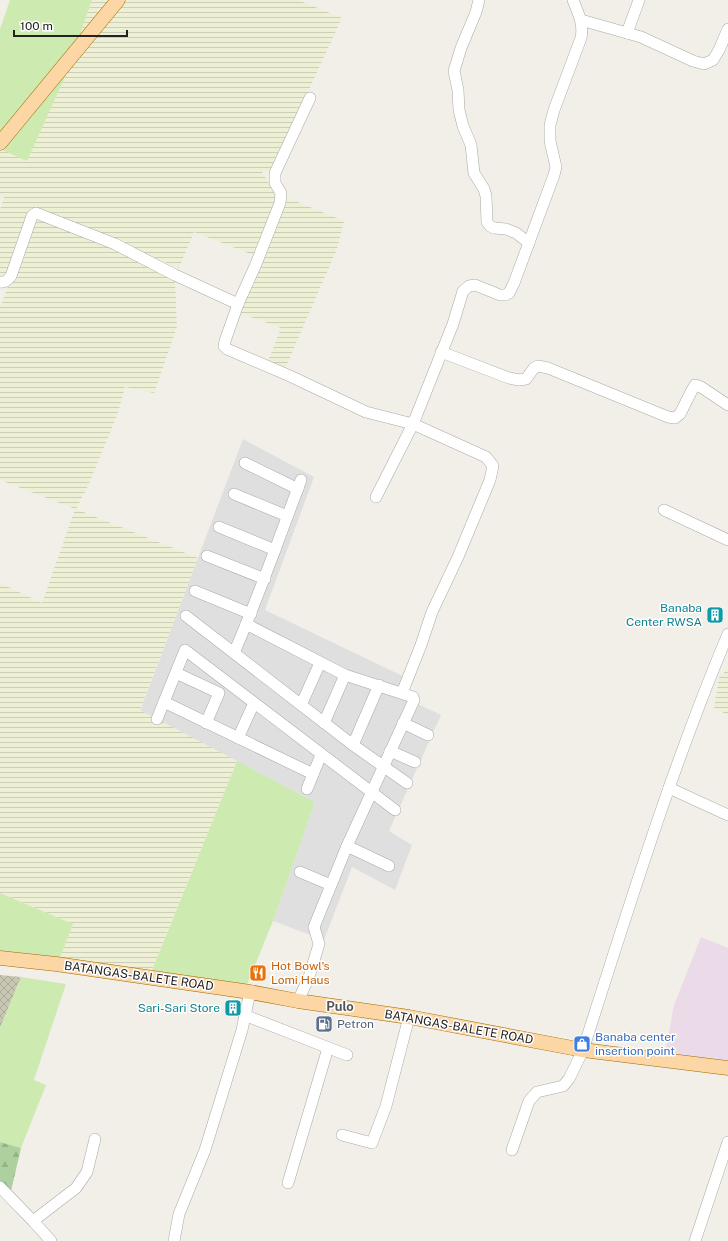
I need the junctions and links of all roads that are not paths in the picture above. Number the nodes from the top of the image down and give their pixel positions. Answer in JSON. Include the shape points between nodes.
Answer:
{"nodes":[{"id":1,"x":118,"y":0,"type":"edge"},
{"id":2,"x":479,"y":0,"type":"edge"},
{"id":3,"x":573,"y":0,"type":"edge"},
{"id":4,"x":639,"y":0,"type":"edge"},
{"id":5,"x":581,"y":20,"type":"junction"},
{"id":6,"x":728,"y":29,"type":"edge"},
{"id":7,"x":627,"y":33,"type":"junction"},
{"id":8,"x":310,"y":98,"type":"dead end"},
{"id":9,"x":0,"y":143,"type":"edge"},
{"id":10,"x":529,"y":243,"type":"junction"},
{"id":11,"x":0,"y":282,"type":"edge"},
{"id":12,"x":238,"y":304,"type":"junction"},
{"id":13,"x":441,"y":352,"type":"junction"},
{"id":14,"x":728,"y":405,"type":"edge"},
{"id":15,"x":413,"y":424,"type":"junction"},
{"id":16,"x":245,"y":463,"type":"dead end"},
{"id":17,"x":234,"y":494,"type":"dead end"},
{"id":18,"x":376,"y":497,"type":"dead end"},
{"id":19,"x":664,"y":510,"type":"dead end"},
{"id":20,"x":287,"y":516,"type":"junction"},
{"id":21,"x":219,"y":527,"type":"dead end"},
{"id":22,"x":728,"y":540,"type":"edge"},
{"id":23,"x":274,"y":550,"type":"junction"},
{"id":24,"x":207,"y":556,"type":"dead end"},
{"id":25,"x":265,"y":580,"type":"junction"},
{"id":26,"x":195,"y":591,"type":"dead end"},
{"id":27,"x":186,"y":616,"type":"dead end"},
{"id":28,"x":248,"y":619,"type":"junction"},
{"id":29,"x":728,"y":634,"type":"edge"},
{"id":30,"x":234,"y":653,"type":"junction"},
{"id":31,"x":320,"y":663,"type":"junction"},
{"id":32,"x":176,"y":673,"type":"junction"},
{"id":33,"x":345,"y":675,"type":"junction"},
{"id":34,"x":379,"y":685,"type":"junction"},
{"id":35,"x":402,"y":693,"type":"junction"},
{"id":36,"x":164,"y":702,"type":"junction"},
{"id":37,"x":254,"y":703,"type":"junction"},
{"id":38,"x":301,"y":705,"type":"junction"},
{"id":39,"x":157,"y":719,"type":"dead end"},
{"id":40,"x":206,"y":723,"type":"junction"},
{"id":41,"x":324,"y":723,"type":"junction"},
{"id":42,"x":403,"y":723,"type":"junction"},
{"id":43,"x":428,"y":735,"type":"dead end"},
{"id":44,"x":238,"y":738,"type":"junction"},
{"id":45,"x":353,"y":746,"type":"junction"},
{"id":46,"x":390,"y":751,"type":"junction"},
{"id":47,"x":321,"y":755,"type":"junction"},
{"id":48,"x":415,"y":762,"type":"dead end"},
{"id":49,"x":382,"y":766,"type":"junction"},
{"id":50,"x":313,"y":774,"type":"junction"},
{"id":51,"x":407,"y":783,"type":"dead end"},
{"id":52,"x":669,"y":788,"type":"junction"},
{"id":53,"x":307,"y":789,"type":"dead end"},
{"id":54,"x":371,"y":792,"type":"junction"},
{"id":55,"x":395,"y":810,"type":"dead end"},
{"id":56,"x":728,"y":815,"type":"edge"},
{"id":57,"x":347,"y":846,"type":"junction"},
{"id":58,"x":389,"y":866,"type":"dead end"},
{"id":59,"x":300,"y":872,"type":"dead end"},
{"id":60,"x":330,"y":886,"type":"junction"},
{"id":61,"x":0,"y":958,"type":"edge"},
{"id":62,"x":250,"y":992,"type":"junction"},
{"id":63,"x":298,"y":1001,"type":"junction"},
{"id":64,"x":244,"y":1015,"type":"junction"},
{"id":65,"x":409,"y":1017,"type":"junction"},
{"id":66,"x":328,"y":1048,"type":"junction"},
{"id":67,"x":583,"y":1050,"type":"junction"},
{"id":68,"x":347,"y":1055,"type":"dead end"},
{"id":69,"x":728,"y":1068,"type":"edge"},
{"id":70,"x":342,"y":1135,"type":"dead end"},
{"id":71,"x":95,"y":1139,"type":"dead end"},
{"id":72,"x":728,"y":1142,"type":"edge"},
{"id":73,"x":512,"y":1150,"type":"dead end"},
{"id":74,"x":288,"y":1183,"type":"dead end"},
{"id":75,"x":0,"y":1187,"type":"edge"},
{"id":76,"x":33,"y":1221,"type":"junction"},
{"id":77,"x":51,"y":1241,"type":"edge"},
{"id":78,"x":174,"y":1241,"type":"edge"},
{"id":79,"x":695,"y":1241,"type":"edge"}],
"edges":[{"from":1,"to":9,"type":"main road"},
{"from":2,"to":10,"type":"street","via":[[454,71],[459,110],[472,145],[474,173],[486,196],[487,222],[494,228],[516,233]]},
{"from":3,"to":5,"type":"street"},
{"from":4,"to":7,"type":"street"},
{"from":5,"to":7,"type":"street"},
{"from":5,"to":10,"type":"street","via":[[581,38],[550,125],[550,141],[556,167]]},
{"from":6,"to":7,"type":"street","via":[[713,60],[704,64]]},
{"from":8,"to":12,"type":"street","via":[[275,173],[275,183],[281,193],[280,202]]},
{"from":10,"to":13,"type":"street","via":[[509,293],[500,295],[475,285],[463,291]]},
{"from":11,"to":12,"type":"street","via":[[5,282],[11,276],[32,216],[36,213],[115,244]]},
{"from":12,"to":15,"type":"street","via":[[225,341],[224,346],[227,349],[366,412]]},
{"from":13,"to":14,"type":"street","via":[[519,380],[526,380],[538,366],[548,368],[668,417],[674,418],[680,414],[695,385]]},
{"from":13,"to":15,"type":"street"},
{"from":15,"to":18,"type":"street"},
{"from":15,"to":35,"type":"street","via":[[486,457],[492,466],[490,480],[432,612]]},
{"from":16,"to":20,"type":"street","via":[[299,484]]},
{"from":17,"to":20,"type":"street"},
{"from":19,"to":22,"type":"street"},
{"from":20,"to":23,"type":"street"},
{"from":21,"to":23,"type":"street"},
{"from":23,"to":25,"type":"street"},
{"from":24,"to":25,"type":"street"},
{"from":25,"to":28,"type":"street"},
{"from":26,"to":28,"type":"street"},
{"from":27,"to":30,"type":"street"},
{"from":28,"to":30,"type":"street"},
{"from":28,"to":31,"type":"street"},
{"from":29,"to":52,"type":"street"},
{"from":30,"to":38,"type":"street"},
{"from":31,"to":33,"type":"street"},
{"from":31,"to":38,"type":"street"},
{"from":32,"to":36,"type":"street"},
{"from":32,"to":37,"type":"street","via":[[185,650]]},
{"from":32,"to":40,"type":"street","via":[[219,693]]},
{"from":33,"to":34,"type":"street"},
{"from":33,"to":41,"type":"street"},
{"from":34,"to":35,"type":"street"},
{"from":34,"to":45,"type":"street"},
{"from":35,"to":42,"type":"street","via":[[413,697],[414,700]]},
{"from":36,"to":39,"type":"street"},
{"from":36,"to":40,"type":"street"},
{"from":37,"to":44,"type":"street"},
{"from":37,"to":47,"type":"street"},
{"from":38,"to":41,"type":"street"},
{"from":40,"to":44,"type":"street"},
{"from":41,"to":45,"type":"street"},
{"from":42,"to":43,"type":"street"},
{"from":42,"to":46,"type":"street"},
{"from":44,"to":50,"type":"street"},
{"from":45,"to":49,"type":"street"},
{"from":46,"to":48,"type":"street"},
{"from":46,"to":49,"type":"street"},
{"from":47,"to":50,"type":"street"},
{"from":47,"to":54,"type":"street"},
{"from":49,"to":51,"type":"street"},
{"from":49,"to":54,"type":"street"},
{"from":50,"to":53,"type":"street"},
{"from":52,"to":56,"type":"street"},
{"from":52,"to":67,"type":"street"},
{"from":54,"to":55,"type":"street"},
{"from":54,"to":57,"type":"street"},
{"from":57,"to":58,"type":"street"},
{"from":57,"to":60,"type":"street"},
{"from":59,"to":60,"type":"street"},
{"from":60,"to":63,"type":"street","via":[[314,927],[319,944],[309,977]]},
{"from":61,"to":62,"type":"main road","name":"BATANGAS-BALETE ROAD"},
{"from":62,"to":63,"type":"main road","name":"BATANGAS-BALETE ROAD"},
{"from":62,"to":64,"type":"street"},
{"from":63,"to":65,"type":"main road","name":"BATANGAS-BALETE ROAD"},
{"from":64,"to":66,"type":"street"},
{"from":64,"to":78,"type":"street","via":[[242,1030],[207,1142],[179,1214]]},
{"from":65,"to":67,"type":"main road","name":"BATANGAS-BALETE ROAD"},
{"from":65,"to":70,"type":"street","via":[[386,1106],[372,1143]]},
{"from":66,"to":68,"type":"street"},
{"from":66,"to":74,"type":"street"},
{"from":67,"to":69,"type":"main road","name":"BATANGAS-BALETE ROAD"},
{"from":67,"to":73,"type":"street","via":[[563,1086],[537,1092],[529,1101]]},
{"from":71,"to":76,"type":"street","via":[[87,1172],[76,1188]]},
{"from":72,"to":79,"type":"street"},
{"from":75,"to":76,"type":"street"},
{"from":76,"to":77,"type":"street"}]}
